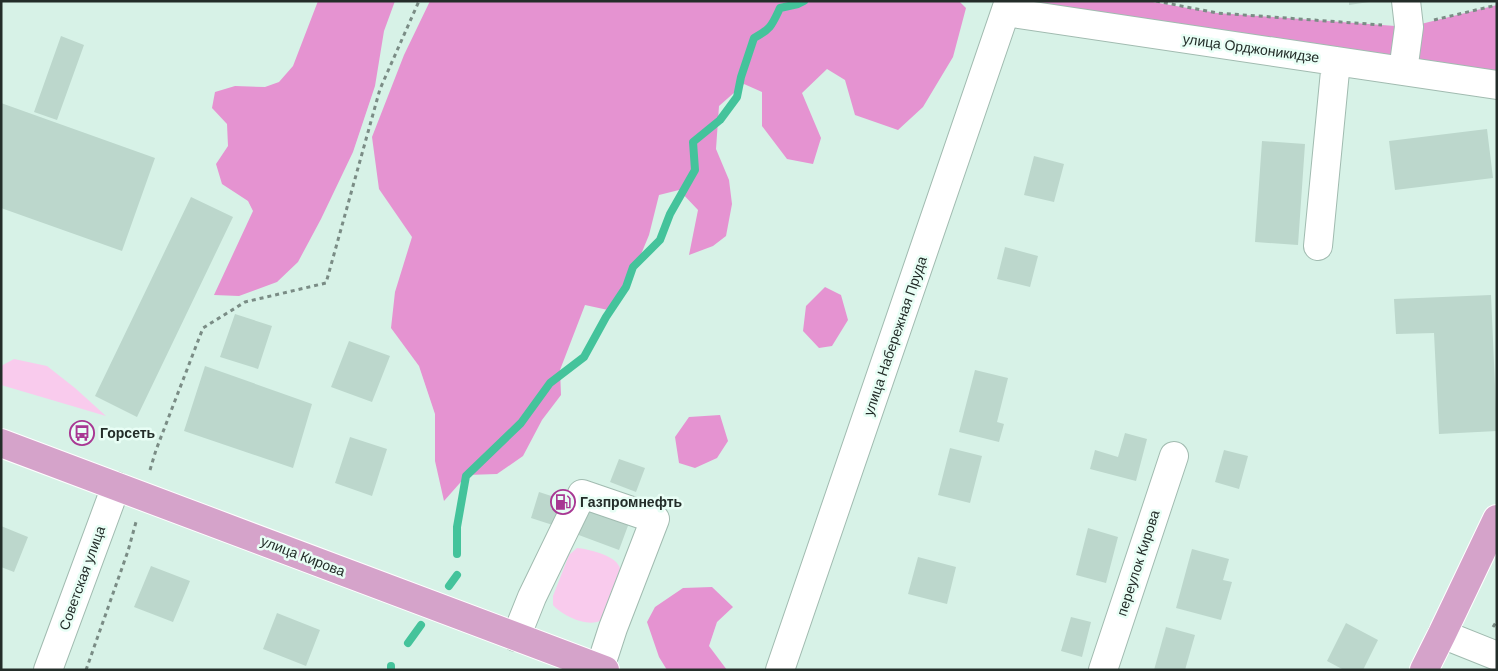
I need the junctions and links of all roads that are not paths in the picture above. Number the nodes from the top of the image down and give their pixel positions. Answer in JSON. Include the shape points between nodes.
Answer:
{"nodes":[{"id":1,"x":1008,"y":6,"type":"edge"},
{"id":2,"x":1408,"y":14,"type":"edge"},
{"id":3,"x":1336,"y":61,"type":"junction"},
{"id":4,"x":1403,"y":71,"type":"junction"},
{"id":5,"x":1497,"y":85,"type":"edge"},
{"id":6,"x":1318,"y":246,"type":"dead end"},
{"id":7,"x":1,"y":443,"type":"edge"},
{"id":8,"x":1174,"y":456,"type":"dead end"},
{"id":9,"x":116,"y":486,"type":"junction"},
{"id":10,"x":1497,"y":519,"type":"edge"},
{"id":11,"x":1442,"y":634,"type":"junction"},
{"id":12,"x":516,"y":637,"type":"junction"},
{"id":13,"x":1497,"y":656,"type":"edge"},
{"id":14,"x":603,"y":669,"type":"edge"},
{"id":15,"x":48,"y":670,"type":"edge"},
{"id":16,"x":780,"y":670,"type":"edge"},
{"id":17,"x":1103,"y":670,"type":"edge"},
{"id":18,"x":1424,"y":670,"type":"edge"}],
"edges":[{"from":1,"to":3,"type":"street","name":"улица Орджоникидзе"},
{"from":1,"to":16,"type":"street","name":"улица Набережная Пруда"},
{"from":2,"to":4,"type":"street"},
{"from":3,"to":4,"type":"street","name":"улица Орджоникидзе"},
{"from":3,"to":6,"type":"street"},
{"from":4,"to":5,"type":"street","name":"улица Орджоникидзе"},
{"from":7,"to":9,"type":"main road","name":"улица Кирова"},
{"from":8,"to":17,"type":"street","name":"переулок Кирова"},
{"from":9,"to":12,"type":"main road","name":"улица Кирова"},
{"from":9,"to":15,"type":"street","name":"Советская улица"},
{"from":10,"to":11,"type":"main road"},
{"from":11,"to":13,"type":"street"},
{"from":11,"to":18,"type":"main road"},
{"from":12,"to":14,"type":"main road","name":"улица Кирова"},
{"from":12,"to":14,"type":"street","via":[[582,494],[654,520],[613,628]]}]}
